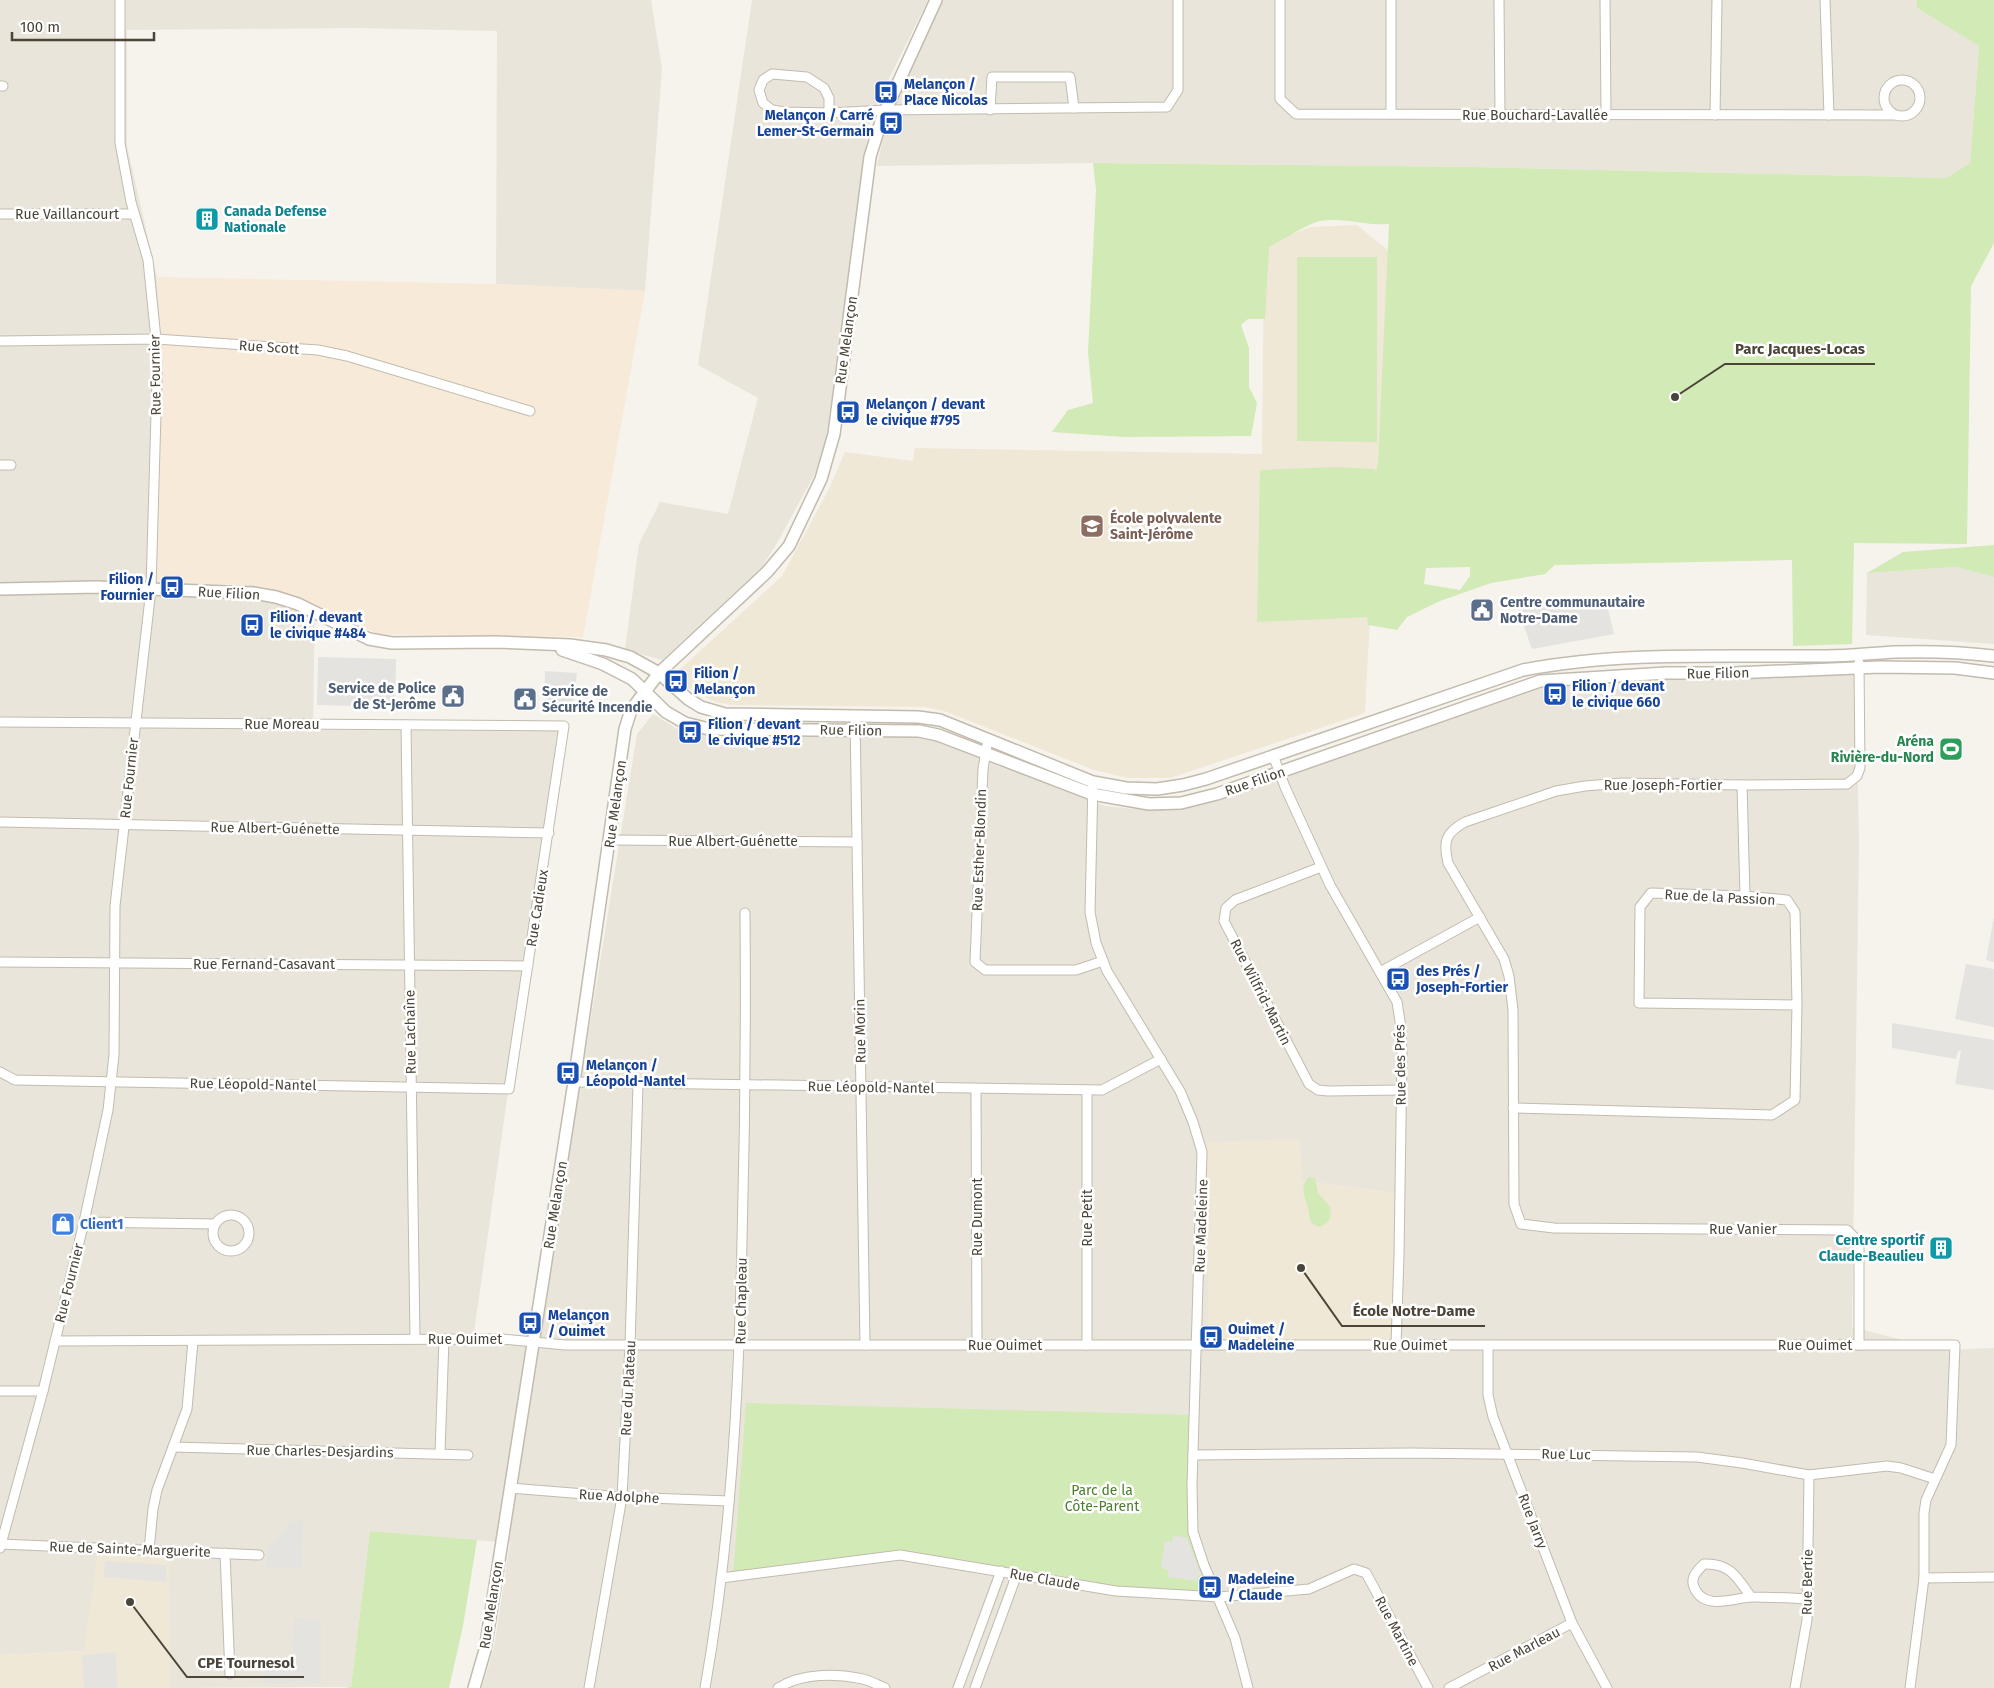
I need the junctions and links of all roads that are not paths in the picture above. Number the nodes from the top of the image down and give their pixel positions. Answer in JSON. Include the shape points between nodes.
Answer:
{"nodes":[{"id":1,"x":120,"y":0,"type":"edge"},
{"id":2,"x":936,"y":0,"type":"edge"},
{"id":3,"x":1178,"y":0,"type":"edge"},
{"id":4,"x":1280,"y":0,"type":"edge"},
{"id":5,"x":1392,"y":0,"type":"edge"},
{"id":6,"x":1499,"y":0,"type":"edge"},
{"id":7,"x":1605,"y":0,"type":"edge"},
{"id":8,"x":1717,"y":0,"type":"edge"},
{"id":9,"x":1825,"y":0,"type":"edge"},
{"id":10,"x":1074,"y":108,"type":"junction"},
{"id":11,"x":886,"y":110,"type":"junction"},
{"id":12,"x":990,"y":110,"type":"junction"},
{"id":13,"x":829,"y":113,"type":"junction"},
{"id":14,"x":1391,"y":114,"type":"junction"},
{"id":15,"x":1500,"y":115,"type":"junction"},
{"id":16,"x":1606,"y":115,"type":"junction"},
{"id":17,"x":1715,"y":115,"type":"junction"},
{"id":18,"x":1894,"y":115,"type":"junction"},
{"id":19,"x":1829,"y":116,"type":"junction"},
{"id":20,"x":0,"y":214,"type":"edge"},
{"id":21,"x":134,"y":214,"type":"junction"},
{"id":22,"x":156,"y":339,"type":"junction"},
{"id":23,"x":0,"y":340,"type":"edge"},
{"id":24,"x":530,"y":412,"type":"dead end"},
{"id":25,"x":0,"y":465,"type":"edge"},
{"id":26,"x":11,"y":465,"type":"dead end"},
{"id":27,"x":0,"y":589,"type":"edge"},
{"id":28,"x":151,"y":589,"type":"junction"},
{"id":29,"x":538,"y":644,"type":"junction"},
{"id":30,"x":1859,"y":655,"type":"junction"},
{"id":31,"x":1994,"y":656,"type":"edge"},
{"id":32,"x":1537,"y":667,"type":"junction"},
{"id":33,"x":1858,"y":668,"type":"junction"},
{"id":34,"x":659,"y":673,"type":"junction"},
{"id":35,"x":1994,"y":674,"type":"edge"},
{"id":36,"x":1540,"y":681,"type":"junction"},
{"id":37,"x":645,"y":691,"type":"junction"},
{"id":38,"x":855,"y":717,"type":"junction"},
{"id":39,"x":0,"y":722,"type":"edge"},
{"id":40,"x":136,"y":723,"type":"junction"},
{"id":41,"x":406,"y":725,"type":"junction"},
{"id":42,"x":564,"y":726,"type":"joint"},
{"id":43,"x":855,"y":730,"type":"junction"},
{"id":44,"x":988,"y":739,"type":"junction"},
{"id":45,"x":985,"y":754,"type":"junction"},
{"id":46,"x":1273,"y":755,"type":"junction"},
{"id":47,"x":1279,"y":773,"type":"junction"},
{"id":48,"x":1093,"y":782,"type":"junction"},
{"id":49,"x":1742,"y":785,"type":"junction"},
{"id":50,"x":1183,"y":786,"type":"junction"},
{"id":51,"x":1092,"y":794,"type":"junction"},
{"id":52,"x":1184,"y":802,"type":"junction"},
{"id":53,"x":0,"y":822,"type":"edge"},
{"id":54,"x":124,"y":825,"type":"junction"},
{"id":55,"x":407,"y":830,"type":"junction"},
{"id":56,"x":549,"y":833,"type":"junction"},
{"id":57,"x":610,"y":840,"type":"junction"},
{"id":58,"x":857,"y":842,"type":"junction"},
{"id":59,"x":1321,"y":867,"type":"junction"},
{"id":60,"x":1745,"y":896,"type":"junction"},
{"id":61,"x":745,"y":913,"type":"dead end"},
{"id":62,"x":1480,"y":917,"type":"junction"},
{"id":63,"x":1104,"y":961,"type":"junction"},
{"id":64,"x":0,"y":962,"type":"edge"},
{"id":65,"x":114,"y":962,"type":"junction"},
{"id":66,"x":409,"y":965,"type":"junction"},
{"id":67,"x":528,"y":966,"type":"junction"},
{"id":68,"x":1380,"y":972,"type":"junction"},
{"id":69,"x":1797,"y":1005,"type":"junction"},
{"id":70,"x":1161,"y":1060,"type":"junction"},
{"id":71,"x":0,"y":1072,"type":"edge"},
{"id":72,"x":111,"y":1082,"type":"junction"},
{"id":73,"x":574,"y":1082,"type":"junction"},
{"id":74,"x":638,"y":1084,"type":"junction"},
{"id":75,"x":746,"y":1086,"type":"junction"},
{"id":76,"x":411,"y":1087,"type":"junction"},
{"id":77,"x":861,"y":1087,"type":"junction"},
{"id":78,"x":509,"y":1089,"type":"joint"},
{"id":79,"x":976,"y":1089,"type":"junction"},
{"id":80,"x":1087,"y":1090,"type":"junction"},
{"id":81,"x":1402,"y":1090,"type":"junction"},
{"id":82,"x":1513,"y":1108,"type":"junction"},
{"id":83,"x":84,"y":1222,"type":"junction"},
{"id":84,"x":215,"y":1224,"type":"junction"},
{"id":85,"x":1521,"y":1224,"type":"joint"},
{"id":86,"x":415,"y":1339,"type":"junction"},
{"id":87,"x":444,"y":1339,"type":"junction"},
{"id":88,"x":55,"y":1341,"type":"junction"},
{"id":89,"x":193,"y":1341,"type":"junction"},
{"id":90,"x":533,"y":1342,"type":"junction"},
{"id":91,"x":630,"y":1345,"type":"junction"},
{"id":92,"x":740,"y":1345,"type":"junction"},
{"id":93,"x":865,"y":1345,"type":"junction"},
{"id":94,"x":977,"y":1345,"type":"junction"},
{"id":95,"x":1087,"y":1345,"type":"junction"},
{"id":96,"x":1197,"y":1345,"type":"junction"},
{"id":97,"x":1396,"y":1345,"type":"junction"},
{"id":98,"x":1488,"y":1345,"type":"junction"},
{"id":99,"x":1859,"y":1345,"type":"junction"},
{"id":100,"x":0,"y":1391,"type":"edge"},
{"id":101,"x":43,"y":1391,"type":"junction"},
{"id":102,"x":173,"y":1448,"type":"junction"},
{"id":103,"x":440,"y":1453,"type":"junction"},
{"id":104,"x":1193,"y":1454,"type":"junction"},
{"id":105,"x":1508,"y":1454,"type":"junction"},
{"id":106,"x":468,"y":1455,"type":"dead end"},
{"id":107,"x":1808,"y":1475,"type":"junction"},
{"id":108,"x":1935,"y":1479,"type":"junction"},
{"id":109,"x":510,"y":1488,"type":"junction"},
{"id":110,"x":622,"y":1497,"type":"junction"},
{"id":111,"x":729,"y":1501,"type":"junction"},
{"id":112,"x":0,"y":1545,"type":"edge"},
{"id":113,"x":149,"y":1550,"type":"junction"},
{"id":114,"x":224,"y":1553,"type":"junction"},
{"id":115,"x":260,"y":1555,"type":"dead end"},
{"id":116,"x":1001,"y":1571,"type":"junction"},
{"id":117,"x":1366,"y":1573,"type":"joint"},
{"id":118,"x":1017,"y":1574,"type":"junction"},
{"id":119,"x":1994,"y":1577,"type":"edge"},
{"id":120,"x":721,"y":1578,"type":"junction"},
{"id":121,"x":1924,"y":1578,"type":"junction"},
{"id":122,"x":1219,"y":1597,"type":"junction"},
{"id":123,"x":1751,"y":1597,"type":"junction"},
{"id":124,"x":1807,"y":1599,"type":"junction"},
{"id":125,"x":1572,"y":1623,"type":"junction"},
{"id":126,"x":230,"y":1674,"type":"dead end"},
{"id":127,"x":474,"y":1688,"type":"edge"},
{"id":128,"x":590,"y":1688,"type":"edge"},
{"id":129,"x":705,"y":1688,"type":"edge"},
{"id":130,"x":778,"y":1688,"type":"edge"},
{"id":131,"x":885,"y":1688,"type":"edge"},
{"id":132,"x":958,"y":1688,"type":"edge"},
{"id":133,"x":975,"y":1688,"type":"edge"},
{"id":134,"x":1248,"y":1688,"type":"edge"},
{"id":135,"x":1428,"y":1688,"type":"edge"},
{"id":136,"x":1449,"y":1688,"type":"edge"},
{"id":137,"x":1607,"y":1688,"type":"edge"},
{"id":138,"x":1795,"y":1688,"type":"edge"},
{"id":139,"x":1910,"y":1688,"type":"edge"}],
"edges":[{"from":1,"to":21,"type":"street","name":"Rue Fournier","via":[[120,143]]},
{"from":2,"to":11,"type":"street","name":"Rue Melançon"},
{"from":3,"to":10,"type":"street","via":[[1178,90],[1168,107]]},
{"from":4,"to":14,"type":"street","name":"Rue Bouchard-Lavallée","via":[[1280,99],[1296,114]]},
{"from":5,"to":14,"type":"street"},
{"from":6,"to":15,"type":"street"},
{"from":7,"to":16,"type":"street"},
{"from":8,"to":17,"type":"street"},
{"from":9,"to":19,"type":"street"},
{"from":10,"to":12,"type":"street"},
{"from":10,"to":12,"type":"street","via":[[1070,78],[992,77]]},
{"from":11,"to":12,"type":"street"},
{"from":11,"to":13,"type":"street"},
{"from":11,"to":34,"type":"street","name":"Rue Melançon","via":[[870,158],[834,434],[821,478],[789,546],[767,572]]},
{"from":13,"to":13,"type":"street","via":[[772,110],[763,103],[759,90],[763,80],[772,74],[807,77],[824,88],[829,98]]},
{"from":14,"to":15,"type":"street","name":"Rue Bouchard-Lavallée"},
{"from":15,"to":16,"type":"street","name":"Rue Bouchard-Lavallée"},
{"from":16,"to":17,"type":"street","name":"Rue Bouchard-Lavallée"},
{"from":17,"to":19,"type":"street","name":"Rue Bouchard-Lavallée"},
{"from":18,"to":18,"type":"street","name":"Rue Bouchard-Lavallée","via":[[1885,107],[1884,94],[1890,84],[1902,80],[1917,89],[1920,100],[1911,114]]},
{"from":18,"to":19,"type":"street","name":"Rue Bouchard-Lavallée"},
{"from":20,"to":21,"type":"street","name":"Rue Vaillancourt"},
{"from":21,"to":22,"type":"street","name":"Rue Fournier","via":[[148,260]]},
{"from":22,"to":23,"type":"street","name":"Rue Scott"},
{"from":22,"to":24,"type":"street","name":"Rue Scott","via":[[318,350]]},
{"from":22,"to":28,"type":"street","name":"Rue Fournier"},
{"from":25,"to":26,"type":"street"},
{"from":27,"to":28,"type":"street","name":"Rue Filion"},
{"from":28,"to":29,"type":"street","name":"Rue Filion","via":[[276,597],[298,604],[369,639]]},
{"from":28,"to":40,"type":"street","name":"Rue Fournier"},
{"from":29,"to":34,"type":"street","name":"Rue Filion","via":[[606,650],[630,657]]},
{"from":29,"to":37,"type":"street","name":"Rue Filion","via":[[603,664],[632,679]]},
{"from":30,"to":31,"type":"street","name":"Rue Filion","via":[[1954,651]]},
{"from":30,"to":32,"type":"street","name":"Rue Filion","via":[[1668,657],[1594,660]]},
{"from":30,"to":33,"type":"street","name":"Rue Joseph-Fortier"},
{"from":32,"to":36,"type":"street"},
{"from":32,"to":46,"type":"street","name":"Rue Filion"},
{"from":33,"to":35,"type":"street","name":"Rue Filion","via":[[1955,668]]},
{"from":33,"to":36,"type":"street","name":"Rue Filion","via":[[1666,673]]},
{"from":33,"to":49,"type":"street","name":"Rue Joseph-Fortier","via":[[1860,768],[1857,776],[1847,784]]},
{"from":34,"to":37,"type":"street","name":"Rue Melançon"},
{"from":34,"to":38,"type":"street","name":"Rue Filion","via":[[701,707],[726,714]]},
{"from":36,"to":47,"type":"street","name":"Rue Filion"},
{"from":37,"to":43,"type":"street","name":"Rue Filion","via":[[666,712],[685,723],[709,729]]},
{"from":37,"to":57,"type":"street","name":"Rue Melançon","via":[[631,710],[625,729]]},
{"from":38,"to":43,"type":"street","name":"Rue Morin"},
{"from":38,"to":44,"type":"street","name":"Rue Filion","via":[[940,720]]},
{"from":39,"to":40,"type":"street","name":"Rue Moreau"},
{"from":40,"to":41,"type":"street","name":"Rue Moreau"},
{"from":40,"to":54,"type":"street","name":"Rue Fournier"},
{"from":41,"to":42,"type":"street","name":"Rue Moreau"},
{"from":41,"to":55,"type":"street","name":"Rue Lachaîne"},
{"from":42,"to":56,"type":"street","name":"Rue Cadieux"},
{"from":43,"to":45,"type":"street","name":"Rue Filion","via":[[919,731]]},
{"from":43,"to":58,"type":"street","name":"Rue Morin"},
{"from":44,"to":45,"type":"street","name":"Rue Esther-Blondin"},
{"from":44,"to":48,"type":"street","name":"Rue Filion"},
{"from":45,"to":51,"type":"street","name":"Rue Filion"},
{"from":45,"to":63,"type":"street","name":"Rue Esther-Blondin","via":[[975,962],[984,970],[1076,970]]},
{"from":46,"to":47,"type":"street","name":"Rue des Prés"},
{"from":46,"to":50,"type":"street","name":"Rue Filion"},
{"from":47,"to":52,"type":"street","name":"Rue Filion"},
{"from":47,"to":59,"type":"street","name":"Rue des Prés"},
{"from":48,"to":50,"type":"street","name":"Rue Filion","via":[[1126,788]]},
{"from":48,"to":51,"type":"street","name":"Rue Madeleine"},
{"from":49,"to":60,"type":"street"},
{"from":49,"to":62,"type":"street","name":"Rue Joseph-Fortier","via":[[1622,783],[1585,786],[1556,791],[1456,826],[1447,836],[1448,863]]},
{"from":50,"to":52,"type":"street"},
{"from":51,"to":52,"type":"street","name":"Rue Filion","via":[[1149,804]]},
{"from":51,"to":63,"type":"street","name":"Rue Madeleine","via":[[1090,912],[1096,943]]},
{"from":53,"to":54,"type":"street","name":"Rue Albert-Guénette"},
{"from":54,"to":55,"type":"street","name":"Rue Albert-Guénette"},
{"from":54,"to":65,"type":"street","name":"Rue Fournier","via":[[115,906]]},
{"from":55,"to":56,"type":"street","name":"Rue Albert-Guénette"},
{"from":55,"to":66,"type":"street","name":"Rue Lachaîne"},
{"from":56,"to":67,"type":"street","name":"Rue Cadieux"},
{"from":57,"to":58,"type":"street","name":"Rue Albert-Guénette"},
{"from":57,"to":73,"type":"street","name":"Rue Melançon"},
{"from":58,"to":77,"type":"street","name":"Rue Morin"},
{"from":59,"to":68,"type":"street","name":"Rue des Prés"},
{"from":59,"to":81,"type":"street","name":"Rue Wilfrid-Martin","via":[[1235,900],[1226,908],[1224,921],[1308,1084],[1328,1091]]},
{"from":60,"to":69,"type":"street","name":"Rue de la Passion","via":[[1788,900],[1795,912]]},
{"from":60,"to":69,"type":"street","name":"Rue de la Passion","via":[[1651,893],[1640,907],[1639,1003]]},
{"from":61,"to":75,"type":"street","name":"Rue Chapleau"},
{"from":62,"to":68,"type":"street"},
{"from":62,"to":82,"type":"street","name":"Rue Joseph-Fortier","via":[[1504,959],[1509,976],[1513,1010]]},
{"from":63,"to":70,"type":"street","name":"Rue Madeleine"},
{"from":64,"to":65,"type":"street","name":"Rue Fernand-Casavant"},
{"from":65,"to":66,"type":"street","name":"Rue Fernand-Casavant"},
{"from":65,"to":72,"type":"street","name":"Rue Fournier"},
{"from":66,"to":67,"type":"street","name":"Rue Fernand-Casavant"},
{"from":66,"to":76,"type":"street","name":"Rue Lachaîne"},
{"from":67,"to":78,"type":"street","name":"Rue Cadieux"},
{"from":68,"to":81,"type":"street","name":"Rue des Prés","via":[[1397,1002],[1401,1028]]},
{"from":69,"to":82,"type":"street","via":[[1795,1100],[1772,1115]]},
{"from":70,"to":80,"type":"street","name":"Rue Léopold-Nantel","via":[[1102,1090]]},
{"from":70,"to":96,"type":"street","name":"Rue Madeleine","via":[[1180,1091],[1202,1152]]},
{"from":71,"to":72,"type":"street","name":"Rue Léopold-Nantel","via":[[15,1080]]},
{"from":72,"to":76,"type":"street","name":"Rue Léopold-Nantel"},
{"from":72,"to":83,"type":"street","name":"Rue Fournier"},
{"from":73,"to":74,"type":"street","name":"Rue Léopold-Nantel"},
{"from":73,"to":90,"type":"street","name":"Rue Melançon"},
{"from":74,"to":75,"type":"street","name":"Rue Léopold-Nantel"},
{"from":74,"to":91,"type":"street","name":"Rue du Plateau"},
{"from":75,"to":77,"type":"street","name":"Rue Léopold-Nantel"},
{"from":75,"to":92,"type":"street","name":"Rue Chapleau"},
{"from":76,"to":78,"type":"street","name":"Rue Léopold-Nantel"},
{"from":76,"to":86,"type":"street","name":"Rue Lachaîne"},
{"from":77,"to":79,"type":"street","name":"Rue Léopold-Nantel"},
{"from":77,"to":93,"type":"street","name":"Rue Morin"},
{"from":79,"to":80,"type":"street","name":"Rue Léopold-Nantel"},
{"from":79,"to":94,"type":"street","name":"Rue Dumont"},
{"from":80,"to":95,"type":"street","name":"Rue Petit"},
{"from":81,"to":97,"type":"street","name":"Rue des Prés"},
{"from":82,"to":85,"type":"street","name":"Rue Joseph-Fortier","via":[[1514,1204]]},
{"from":83,"to":84,"type":"street"},
{"from":83,"to":88,"type":"street","name":"Rue Fournier"},
{"from":84,"to":84,"type":"street","via":[[213,1235],[218,1246],[235,1250],[247,1239],[248,1228],[241,1218],[224,1216]]},
{"from":85,"to":99,"type":"street","name":"Rue Vanier","via":[[1554,1228],[1847,1230],[1859,1248]]},
{"from":86,"to":87,"type":"street","name":"Rue Ouimet"},
{"from":86,"to":89,"type":"street","name":"Rue Ouimet"},
{"from":87,"to":90,"type":"street","name":"Rue Ouimet"},
{"from":87,"to":103,"type":"street"},
{"from":88,"to":89,"type":"street","name":"Rue Ouimet"},
{"from":88,"to":101,"type":"street","name":"Rue Fournier"},
{"from":89,"to":102,"type":"street","via":[[187,1409]]},
{"from":90,"to":91,"type":"street","name":"Rue Ouimet"},
{"from":90,"to":109,"type":"street","name":"Rue Melançon"},
{"from":91,"to":92,"type":"street","name":"Rue Ouimet"},
{"from":91,"to":110,"type":"street","name":"Rue du Plateau"},
{"from":92,"to":93,"type":"street","name":"Rue Ouimet"},
{"from":92,"to":111,"type":"street","name":"Rue Chapleau"},
{"from":93,"to":94,"type":"street","name":"Rue Ouimet"},
{"from":94,"to":95,"type":"street","name":"Rue Ouimet"},
{"from":95,"to":96,"type":"street","name":"Rue Ouimet"},
{"from":96,"to":97,"type":"street","name":"Rue Ouimet"},
{"from":96,"to":104,"type":"street","name":"Rue Madeleine"},
{"from":97,"to":98,"type":"street","name":"Rue Ouimet"},
{"from":98,"to":99,"type":"street","name":"Rue Ouimet"},
{"from":98,"to":105,"type":"street","name":"Rue Jarry","via":[[1488,1395]]},
{"from":99,"to":108,"type":"street","name":"Rue Ouimet","via":[[1954,1345],[1951,1446]]},
{"from":100,"to":101,"type":"street"},
{"from":101,"to":112,"type":"street","name":"Rue Fournier"},
{"from":102,"to":103,"type":"street","name":"Rue Charles-Desjardins"},
{"from":102,"to":113,"type":"street","via":[[157,1490]]},
{"from":103,"to":106,"type":"street","name":"Rue Charles-Desjardins"},
{"from":104,"to":105,"type":"street","name":"Rue Luc"},
{"from":104,"to":122,"type":"street","name":"Rue Madeleine","via":[[1193,1532]]},
{"from":105,"to":107,"type":"street","name":"Rue Luc","via":[[1696,1457]]},
{"from":105,"to":125,"type":"street","name":"Rue Jarry"},
{"from":107,"to":108,"type":"street","name":"Rue Luc","via":[[1887,1466]]},
{"from":107,"to":124,"type":"street","name":"Rue Bertie"},
{"from":108,"to":121,"type":"street","via":[[1924,1513]]},
{"from":109,"to":110,"type":"street","name":"Rue Adolphe"},
{"from":109,"to":127,"type":"street","name":"Rue Melançon","via":[[485,1650]]},
{"from":110,"to":111,"type":"street","name":"Rue Adolphe"},
{"from":110,"to":128,"type":"street","name":"Rue du Plateau"},
{"from":111,"to":120,"type":"street","name":"Rue Chapleau"},
{"from":112,"to":113,"type":"street","name":"Rue de Sainte-Marguerite"},
{"from":113,"to":114,"type":"street","name":"Rue de Sainte-Marguerite"},
{"from":114,"to":115,"type":"street","name":"Rue de Sainte-Marguerite"},
{"from":114,"to":126,"type":"street"},
{"from":116,"to":118,"type":"street","name":"Rue Claude"},
{"from":116,"to":120,"type":"street","name":"Rue Claude","via":[[900,1555]]},
{"from":116,"to":132,"type":"street"},
{"from":117,"to":122,"type":"street","name":"Rue Claude","via":[[1354,1569],[1309,1589]]},
{"from":117,"to":135,"type":"street","name":"Rue Martine"},
{"from":118,"to":122,"type":"street","name":"Rue Claude","via":[[1116,1591]]},
{"from":118,"to":133,"type":"street"},
{"from":119,"to":121,"type":"street"},
{"from":120,"to":129,"type":"street","name":"Rue Chapleau"},
{"from":121,"to":139,"type":"street"},
{"from":122,"to":134,"type":"street","name":"Rue Madeleine","via":[[1235,1638]]},
{"from":123,"to":123,"type":"street","via":[[1728,1602],[1709,1601],[1694,1588],[1693,1578],[1704,1564],[1728,1568]]},
{"from":123,"to":124,"type":"street"},
{"from":124,"to":138,"type":"street","name":"Rue Bertie","via":[[1807,1620]]},
{"from":125,"to":136,"type":"street","name":"Rue Marleau"},
{"from":125,"to":137,"type":"street","name":"Rue Jarry"},
{"from":130,"to":131,"type":"street","via":[[786,1683],[825,1675],[864,1679]]}]}
